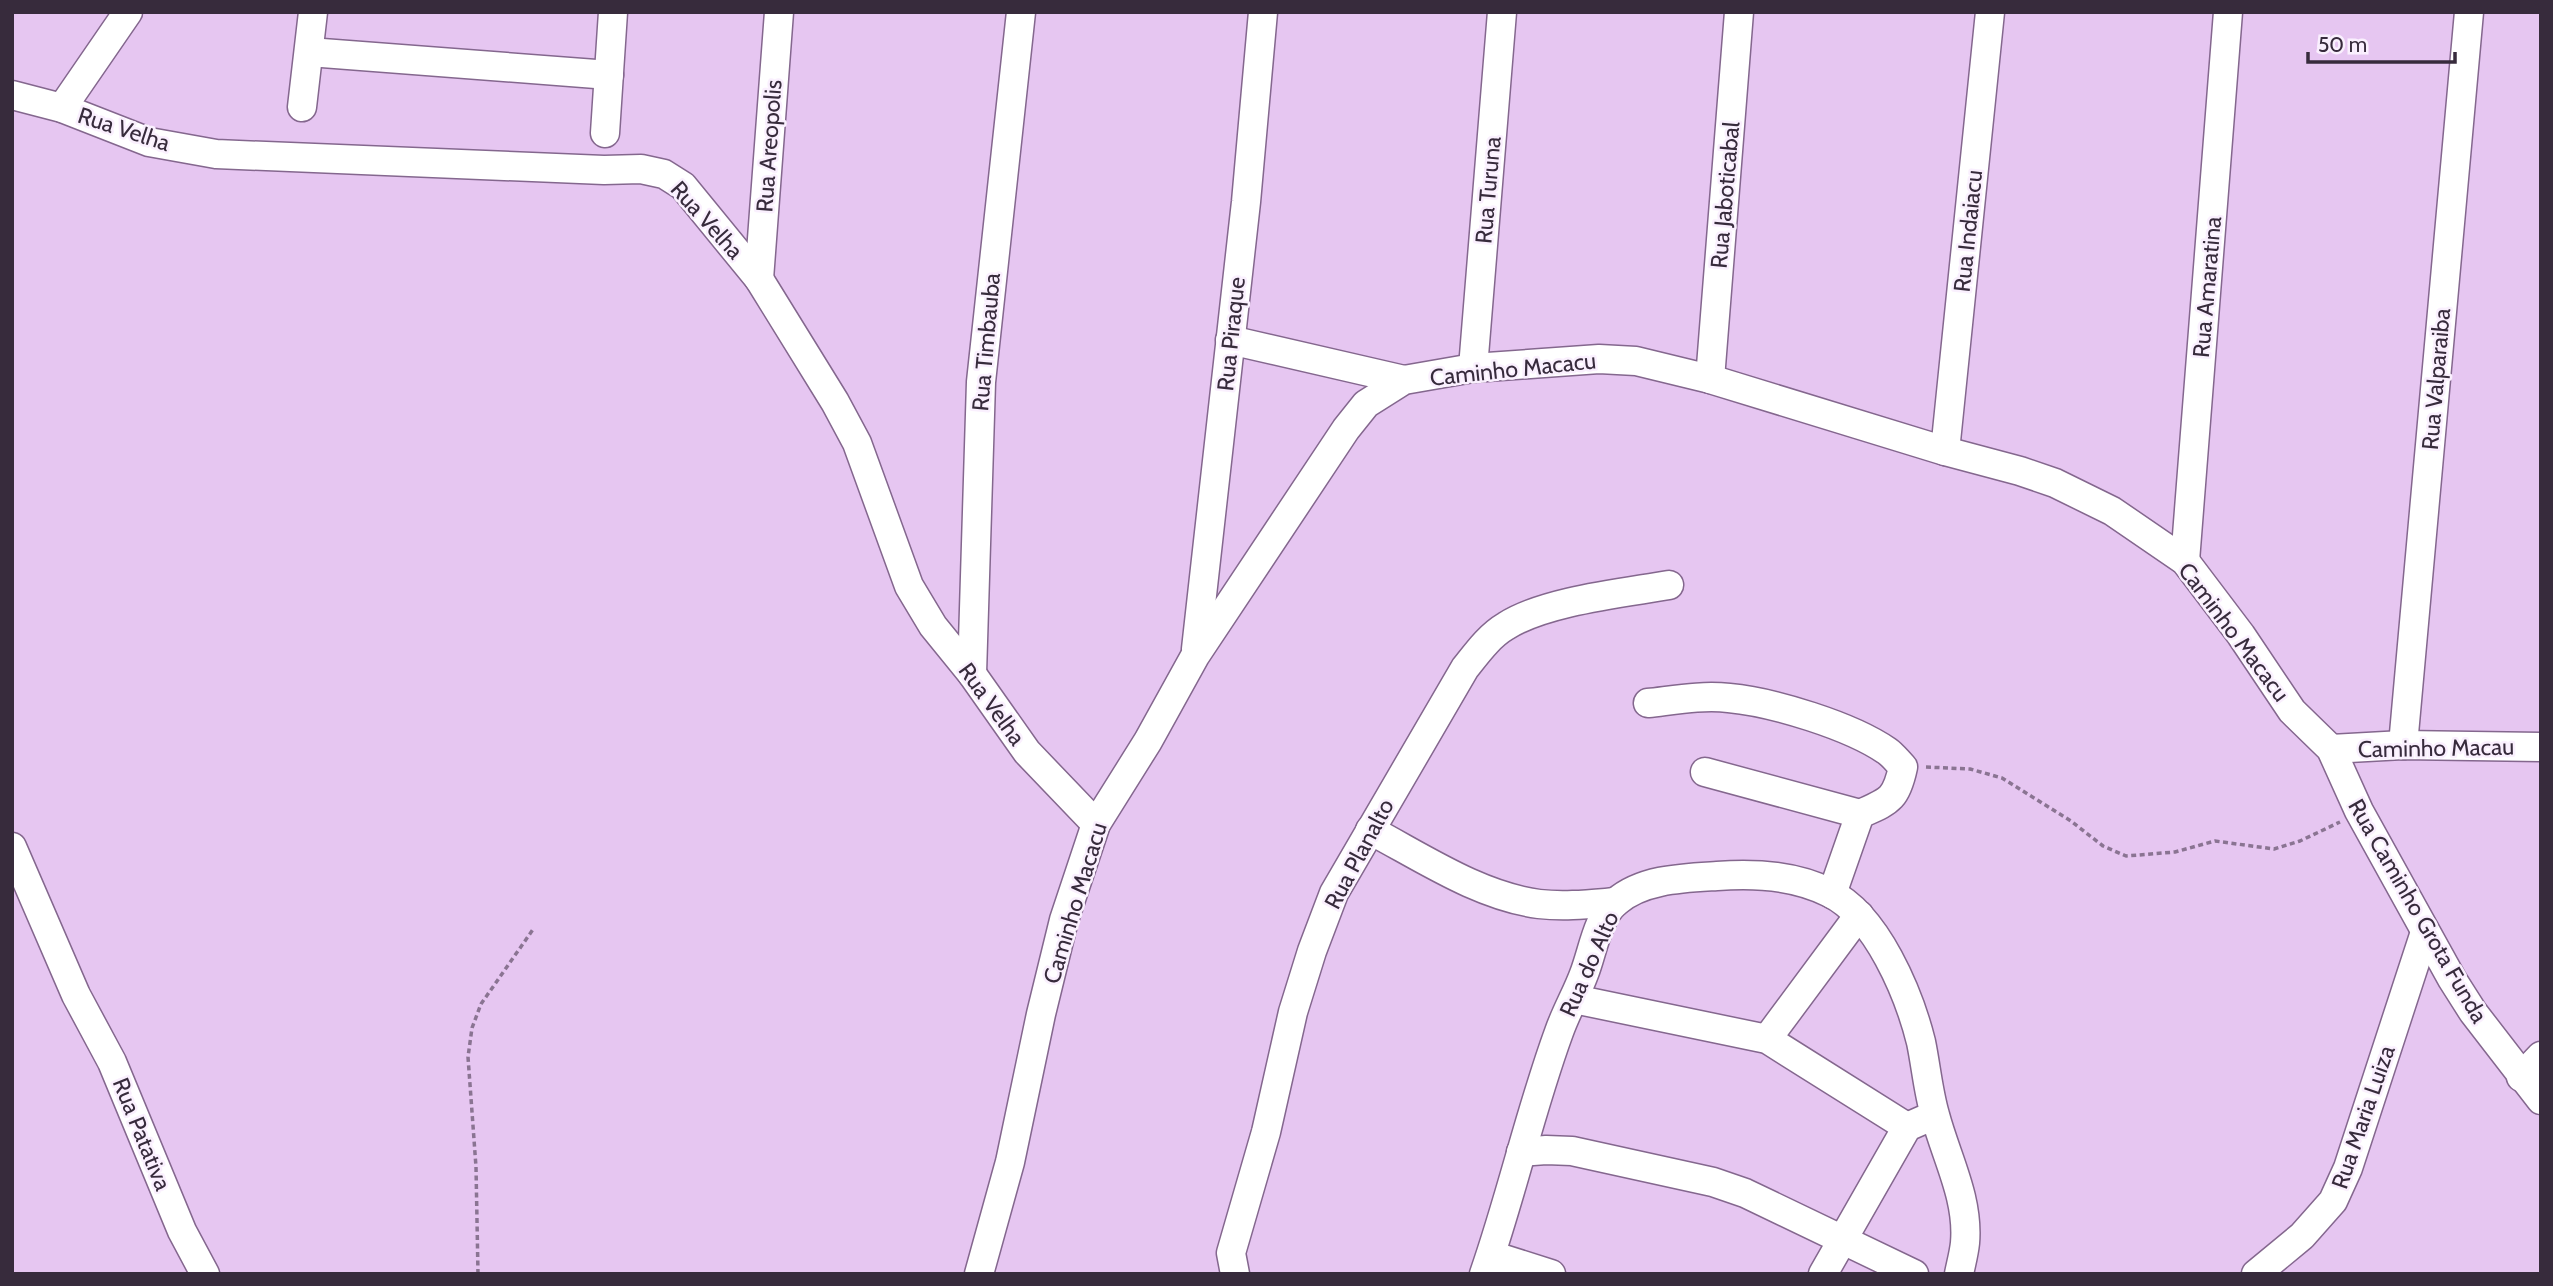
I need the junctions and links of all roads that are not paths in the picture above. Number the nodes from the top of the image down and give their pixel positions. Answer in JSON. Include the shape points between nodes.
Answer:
{"nodes":[{"id":1,"x":128,"y":12,"type":"edge"},
{"id":2,"x":313,"y":12,"type":"edge"},
{"id":3,"x":613,"y":12,"type":"edge"},
{"id":4,"x":779,"y":12,"type":"edge"},
{"id":5,"x":1021,"y":12,"type":"edge"},
{"id":6,"x":1263,"y":12,"type":"edge"},
{"id":7,"x":1502,"y":12,"type":"edge"},
{"id":8,"x":1740,"y":12,"type":"edge"},
{"id":9,"x":1990,"y":12,"type":"edge"},
{"id":10,"x":2228,"y":12,"type":"edge"},
{"id":11,"x":2469,"y":12,"type":"edge"},
{"id":12,"x":309,"y":52,"type":"junction"},
{"id":13,"x":609,"y":75,"type":"junction"},
{"id":14,"x":12,"y":95,"type":"edge"},
{"id":15,"x":302,"y":107,"type":"dead end"},
{"id":16,"x":62,"y":108,"type":"junction"},
{"id":17,"x":605,"y":133,"type":"dead end"},
{"id":18,"x":759,"y":279,"type":"junction"},
{"id":19,"x":1230,"y":340,"type":"junction"},
{"id":20,"x":1474,"y":368,"type":"junction"},
{"id":21,"x":1710,"y":379,"type":"junction"},
{"id":22,"x":1404,"y":380,"type":"junction"},
{"id":23,"x":1945,"y":451,"type":"junction"},
{"id":24,"x":2185,"y":561,"type":"junction"},
{"id":25,"x":1669,"y":585,"type":"dead end"},
{"id":26,"x":1195,"y":656,"type":"junction"},
{"id":27,"x":972,"y":674,"type":"junction"},
{"id":28,"x":1648,"y":703,"type":"dead end"},
{"id":29,"x":2403,"y":745,"type":"junction"},
{"id":30,"x":2541,"y":747,"type":"edge"},
{"id":31,"x":2331,"y":749,"type":"junction"},
{"id":32,"x":1705,"y":772,"type":"dead end"},
{"id":33,"x":1860,"y":814,"type":"junction"},
{"id":34,"x":1096,"y":824,"type":"junction"},
{"id":35,"x":1370,"y":830,"type":"junction"},
{"id":36,"x":12,"y":847,"type":"edge"},
{"id":37,"x":1832,"y":894,"type":"junction"},
{"id":38,"x":1616,"y":902,"type":"junction"},
{"id":39,"x":1859,"y":915,"type":"junction"},
{"id":40,"x":2425,"y":932,"type":"junction"},
{"id":41,"x":1574,"y":999,"type":"junction"},
{"id":42,"x":1767,"y":1039,"type":"junction"},
{"id":43,"x":2541,"y":1056,"type":"edge"},
{"id":44,"x":2521,"y":1077,"type":"junction"},
{"id":45,"x":2541,"y":1100,"type":"edge"},
{"id":46,"x":1935,"y":1115,"type":"junction"},
{"id":47,"x":1907,"y":1127,"type":"junction"},
{"id":48,"x":1521,"y":1152,"type":"junction"},
{"id":49,"x":1842,"y":1238,"type":"junction"},
{"id":50,"x":1233,"y":1264,"type":"edge"},
{"id":51,"x":1487,"y":1264,"type":"edge"},
{"id":52,"x":205,"y":1274,"type":"edge"},
{"id":53,"x":979,"y":1274,"type":"edge"},
{"id":54,"x":1210,"y":1274,"type":"edge"},
{"id":55,"x":1551,"y":1274,"type":"edge"},
{"id":56,"x":1823,"y":1274,"type":"edge"},
{"id":57,"x":1914,"y":1274,"type":"edge"},
{"id":58,"x":1959,"y":1274,"type":"edge"},
{"id":59,"x":2256,"y":1274,"type":"edge"}],
"edges":[{"from":1,"to":16,"type":"street"},
{"from":2,"to":12,"type":"street"},
{"from":3,"to":13,"type":"street"},
{"from":4,"to":18,"type":"street","name":"Rua Areopolis"},
{"from":5,"to":27,"type":"street","name":"Rua Timbauba","via":[[981,382]]},
{"from":6,"to":19,"type":"street","name":"Rua Piraque"},
{"from":7,"to":20,"type":"street","name":"Rua Turuna"},
{"from":8,"to":21,"type":"street","name":"Rua Jaboticabal"},
{"from":9,"to":23,"type":"street","name":"Rua Indaiacu"},
{"from":10,"to":24,"type":"street","name":"Rua Amaratina"},
{"from":11,"to":29,"type":"street","name":"Rua Valparaiba"},
{"from":12,"to":13,"type":"street"},
{"from":12,"to":15,"type":"street"},
{"from":13,"to":17,"type":"street"},
{"from":14,"to":16,"type":"street","name":"Rua Velha"},
{"from":16,"to":18,"type":"street","name":"Rua Velha","via":[[149,142],[216,154],[641,169],[664,174],[682,186]]},
{"from":18,"to":27,"type":"street","name":"Rua Velha","via":[[857,443],[909,586],[933,626]]},
{"from":19,"to":22,"type":"street"},
{"from":19,"to":26,"type":"street","name":"Rua Piraque"},
{"from":20,"to":21,"type":"street","name":"Caminho Macacu","via":[[1599,359],[1636,362]]},
{"from":20,"to":22,"type":"street","name":"Caminho Macacu"},
{"from":21,"to":23,"type":"street","name":"Caminho Macacu"},
{"from":22,"to":26,"type":"street","name":"Caminho Macacu","via":[[1366,404],[1346,429]]},
{"from":23,"to":24,"type":"street","name":"Caminho Macacu","via":[[2055,483],[2112,511]]},
{"from":24,"to":31,"type":"street","name":"Caminho Macacu","via":[[2292,710]]},
{"from":25,"to":35,"type":"street","name":"Rua Planalto","via":[[1536,612],[1507,625],[1487,641],[1465,668]]},
{"from":26,"to":34,"type":"street","name":"Caminho Macacu"},
{"from":27,"to":34,"type":"street","name":"Rua Velha","via":[[1027,752]]},
{"from":28,"to":33,"type":"street","via":[[1730,698],[1799,712],[1888,752],[1903,767],[1898,788],[1886,802]]},
{"from":29,"to":30,"type":"street","name":"Caminho Macau"},
{"from":29,"to":31,"type":"street","name":"Caminho Macau"},
{"from":31,"to":40,"type":"street","name":"Rua Caminho Grota Funda"},
{"from":32,"to":33,"type":"street"},
{"from":33,"to":37,"type":"street"},
{"from":34,"to":53,"type":"street","name":"Caminho Macacu","via":[[1065,920],[1010,1162]]},
{"from":35,"to":38,"type":"street","via":[[1479,887],[1511,898],[1562,905]]},
{"from":35,"to":50,"type":"street","name":"Rua Planalto","via":[[1334,893],[1312,951]]},
{"from":36,"to":52,"type":"street","name":"Rua Patativa"},
{"from":37,"to":38,"type":"street","name":"Rua do Alto","via":[[1791,879],[1748,874],[1653,884]]},
{"from":37,"to":39,"type":"street","name":"Rua do Alto"},
{"from":38,"to":41,"type":"street","name":"Rua do Alto","via":[[1605,916]]},
{"from":39,"to":42,"type":"street"},
{"from":39,"to":46,"type":"street","name":"Rua do Alto","via":[[1889,959],[1905,996],[1920,1041]]},
{"from":40,"to":44,"type":"street","name":"Rua Caminho Grota Funda","via":[[2473,1012]]},
{"from":40,"to":59,"type":"street","name":"Rua Maria Luiza","via":[[2348,1168],[2333,1201],[2302,1236]]},
{"from":41,"to":42,"type":"street"},
{"from":41,"to":48,"type":"street","name":"Rua do Alto","via":[[1559,1031]]},
{"from":42,"to":47,"type":"street"},
{"from":43,"to":44,"type":"street"},
{"from":44,"to":45,"type":"street","name":"Rua Caminho Grota Funda"},
{"from":46,"to":47,"type":"street"},
{"from":46,"to":58,"type":"street","name":"Rua do Alto","via":[[1963,1209],[1965,1241]]},
{"from":47,"to":49,"type":"street"},
{"from":48,"to":49,"type":"street","via":[[1572,1151],[1713,1182]]},
{"from":48,"to":51,"type":"street","name":"Rua do Alto"},
{"from":49,"to":56,"type":"street"},
{"from":49,"to":57,"type":"street"},
{"from":50,"to":54,"type":"street"},
{"from":51,"to":55,"type":"street"}]}
